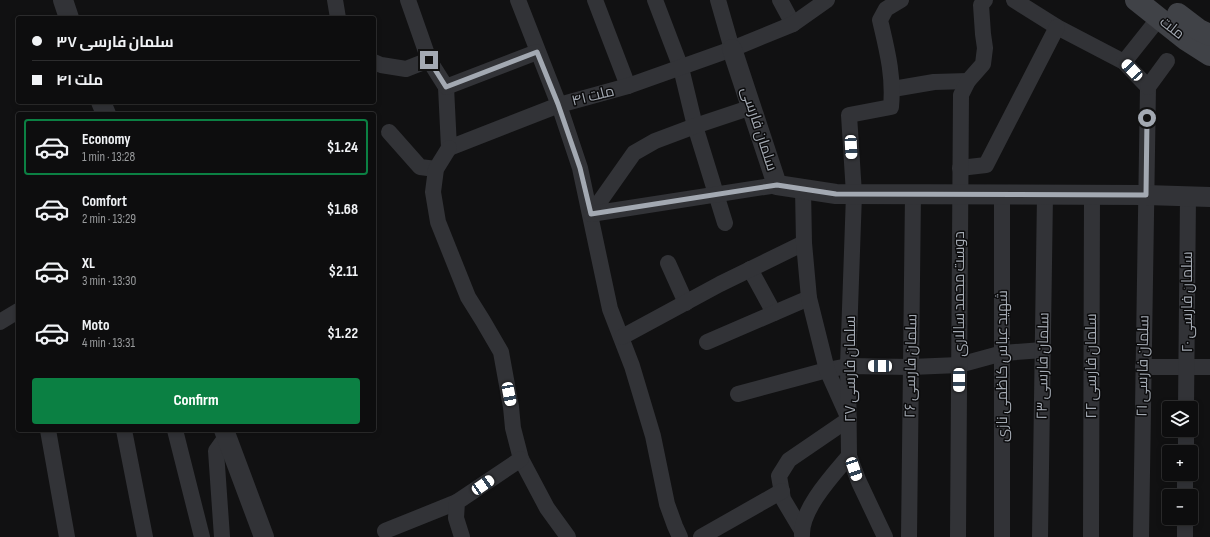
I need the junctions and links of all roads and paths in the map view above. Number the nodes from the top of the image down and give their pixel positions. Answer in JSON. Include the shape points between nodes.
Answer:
{"nodes":[{"id":1,"x":63,"y":0,"type":"edge"},
{"id":2,"x":335,"y":0,"type":"edge"},
{"id":3,"x":408,"y":0,"type":"edge"},
{"id":4,"x":518,"y":0,"type":"edge"},
{"id":5,"x":595,"y":0,"type":"edge"},
{"id":6,"x":655,"y":0,"type":"edge"},
{"id":7,"x":718,"y":0,"type":"edge"},
{"id":8,"x":780,"y":0,"type":"edge"},
{"id":9,"x":827,"y":0,"type":"edge"},
{"id":10,"x":901,"y":0,"type":"edge"},
{"id":11,"x":985,"y":0,"type":"edge"},
{"id":12,"x":1014,"y":0,"type":"edge"},
{"id":13,"x":1136,"y":0,"type":"edge"},
{"id":14,"x":1159,"y":9,"type":"edge"},
{"id":15,"x":68,"y":16,"type":"edge"},
{"id":16,"x":338,"y":16,"type":"edge"},
{"id":17,"x":793,"y":24,"type":"junction"},
{"id":18,"x":1057,"y":27,"type":"junction"},
{"id":19,"x":1210,"y":35,"type":"edge"},
{"id":20,"x":732,"y":49,"type":"junction"},
{"id":21,"x":537,"y":52,"type":"junction"},
{"id":22,"x":1210,"y":55,"type":"edge"},
{"id":23,"x":429,"y":60,"type":"junction"},
{"id":24,"x":1167,"y":60,"type":"dead end"},
{"id":25,"x":1124,"y":62,"type":"junction"},
{"id":26,"x":376,"y":63,"type":"edge"},
{"id":27,"x":681,"y":68,"type":"junction"},
{"id":28,"x":968,"y":81,"type":"junction"},
{"id":29,"x":628,"y":86,"type":"junction"},
{"id":30,"x":446,"y":87,"type":"junction"},
{"id":31,"x":1148,"y":87,"type":"junction"},
{"id":32,"x":893,"y":89,"type":"junction"},
{"id":33,"x":558,"y":104,"type":"junction"},
{"id":34,"x":752,"y":107,"type":"junction"},
{"id":35,"x":694,"y":126,"type":"junction"},
{"id":36,"x":388,"y":132,"type":"dead end"},
{"id":37,"x":449,"y":148,"type":"junction"},
{"id":38,"x":960,"y":168,"type":"junction"},
{"id":39,"x":436,"y":169,"type":"junction"},
{"id":40,"x":777,"y":185,"type":"junction"},
{"id":41,"x":803,"y":189,"type":"junction"},
{"id":42,"x":854,"y":194,"type":"junction"},
{"id":43,"x":912,"y":194,"type":"junction"},
{"id":44,"x":960,"y":195,"type":"junction"},
{"id":45,"x":1002,"y":195,"type":"junction"},
{"id":46,"x":1045,"y":195,"type":"junction"},
{"id":47,"x":1146,"y":195,"type":"junction"},
{"id":48,"x":717,"y":196,"type":"junction"},
{"id":49,"x":1092,"y":196,"type":"junction"},
{"id":50,"x":1188,"y":197,"type":"junction"},
{"id":51,"x":1210,"y":197,"type":"edge"},
{"id":52,"x":591,"y":214,"type":"junction"},
{"id":53,"x":725,"y":224,"type":"dead end"},
{"id":54,"x":804,"y":243,"type":"junction"},
{"id":55,"x":668,"y":263,"type":"dead end"},
{"id":56,"x":750,"y":269,"type":"junction"},
{"id":57,"x":809,"y":298,"type":"junction"},
{"id":58,"x":686,"y":303,"type":"junction"},
{"id":59,"x":16,"y":312,"type":"edge"},
{"id":60,"x":774,"y":313,"type":"junction"},
{"id":61,"x":0,"y":322,"type":"edge"},
{"id":62,"x":622,"y":337,"type":"junction"},
{"id":63,"x":707,"y":342,"type":"dead end"},
{"id":64,"x":1043,"y":350,"type":"junction"},
{"id":65,"x":1003,"y":353,"type":"junction"},
{"id":66,"x":959,"y":364,"type":"junction"},
{"id":67,"x":848,"y":366,"type":"junction"},
{"id":68,"x":911,"y":367,"type":"junction"},
{"id":69,"x":1144,"y":367,"type":"junction"},
{"id":70,"x":1186,"y":367,"type":"junction"},
{"id":71,"x":1210,"y":368,"type":"edge"},
{"id":72,"x":827,"y":370,"type":"junction"},
{"id":73,"x":738,"y":394,"type":"dead end"},
{"id":74,"x":1186,"y":401,"type":"edge"},
{"id":75,"x":849,"y":419,"type":"junction"},
{"id":76,"x":48,"y":432,"type":"edge"},
{"id":77,"x":124,"y":432,"type":"edge"},
{"id":78,"x":176,"y":432,"type":"edge"},
{"id":79,"x":225,"y":434,"type":"edge"},
{"id":80,"x":849,"y":456,"type":"junction"},
{"id":81,"x":521,"y":459,"type":"junction"},
{"id":82,"x":782,"y":491,"type":"junction"},
{"id":83,"x":457,"y":502,"type":"junction"},
{"id":84,"x":1185,"y":525,"type":"edge"},
{"id":85,"x":385,"y":531,"type":"dead end"},
{"id":86,"x":802,"y":534,"type":"edge"},
{"id":87,"x":67,"y":537,"type":"edge"},
{"id":88,"x":145,"y":537,"type":"edge"},
{"id":89,"x":202,"y":537,"type":"edge"},
{"id":90,"x":222,"y":537,"type":"edge"},
{"id":91,"x":264,"y":537,"type":"edge"},
{"id":92,"x":462,"y":537,"type":"edge"},
{"id":93,"x":568,"y":537,"type":"edge"},
{"id":94,"x":680,"y":537,"type":"edge"},
{"id":95,"x":701,"y":537,"type":"edge"},
{"id":96,"x":885,"y":537,"type":"edge"},
{"id":97,"x":909,"y":537,"type":"edge"},
{"id":98,"x":958,"y":537,"type":"edge"},
{"id":99,"x":1002,"y":537,"type":"edge"},
{"id":100,"x":1040,"y":537,"type":"edge"},
{"id":101,"x":1091,"y":537,"type":"edge"},
{"id":102,"x":1141,"y":537,"type":"edge"},
{"id":103,"x":1185,"y":537,"type":"edge"}],
"edges":[{"from":1,"to":15,"type":"street"},
{"from":2,"to":16,"type":"street"},
{"from":3,"to":23,"type":"street"},
{"from":4,"to":21,"type":"street"},
{"from":5,"to":29,"type":"street"},
{"from":6,"to":27,"type":"street"},
{"from":7,"to":20,"type":"street"},
{"from":8,"to":17,"type":"street"},
{"from":9,"to":17,"type":"street","name":"ملت ۴۱"},
{"from":10,"to":32,"type":"street","via":[[886,9],[880,20]]},
{"from":11,"to":28,"type":"street","via":[[981,5],[985,48],[983,64]]},
{"from":12,"to":18,"type":"street"},
{"from":13,"to":14,"type":"main road","name":"ملت"},
{"from":14,"to":19,"type":"main road","name":"ملت"},
{"from":14,"to":22,"type":"main road","name":"ملت","via":[[1185,38]]},
{"from":14,"to":25,"type":"street"},
{"from":17,"to":20,"type":"street","name":"ملت ۴۱"},
{"from":18,"to":25,"type":"street"},
{"from":18,"to":38,"type":"street","via":[[986,164]]},
{"from":20,"to":27,"type":"street","name":"ملت ۴۱"},
{"from":20,"to":34,"type":"street","name":"سلمان فارسی"},
{"from":21,"to":30,"type":"street"},
{"from":21,"to":33,"type":"street"},
{"from":23,"to":26,"type":"street","via":[[406,69]]},
{"from":23,"to":30,"type":"street"},
{"from":24,"to":31,"type":"street"},
{"from":25,"to":31,"type":"street"},
{"from":27,"to":29,"type":"street","name":"ملت ۴۱"},
{"from":27,"to":35,"type":"street"},
{"from":28,"to":32,"type":"street","via":[[934,82]]},
{"from":28,"to":38,"type":"street","name":"دوست محمد سالاری","via":[[961,95]]},
{"from":29,"to":33,"type":"street","name":"ملت ۴۱"},
{"from":30,"to":37,"type":"street"},
{"from":31,"to":47,"type":"street","name":"سلمان فارسی ۲۱"},
{"from":32,"to":42,"type":"street","name":"سلمان فارسی ۲۷","via":[[891,107],[849,116]]},
{"from":33,"to":37,"type":"street","name":"ملت ۴۱"},
{"from":33,"to":52,"type":"street","via":[[580,168]]},
{"from":34,"to":35,"type":"street"},
{"from":34,"to":40,"type":"street","name":"سلمان فارسی"},
{"from":35,"to":48,"type":"street"},
{"from":35,"to":52,"type":"street","via":[[655,141],[634,153]]},
{"from":36,"to":39,"type":"street","via":[[420,167]]},
{"from":37,"to":39,"type":"street"},
{"from":38,"to":44,"type":"street","name":"دوست محمد سالاری"},
{"from":39,"to":81,"type":"street","via":[[433,192],[438,222],[468,297],[501,352],[512,407],[513,428]]},
{"from":40,"to":41,"type":"street","name":"سلمان فارسی"},
{"from":40,"to":48,"type":"street"},
{"from":41,"to":42,"type":"street","name":"سلمان فارسی"},
{"from":41,"to":54,"type":"street"},
{"from":42,"to":43,"type":"street","name":"سلمان فارسی"},
{"from":42,"to":67,"type":"street","name":"سلمان فارسی ۲۷"},
{"from":43,"to":44,"type":"street","name":"سلمان فارسی"},
{"from":43,"to":68,"type":"street","name":"سلمان فارسی ۲۶"},
{"from":44,"to":45,"type":"street","name":"سلمان فارسی"},
{"from":44,"to":66,"type":"street","name":"دوست محمد سالاری"},
{"from":45,"to":46,"type":"street","name":"سلمان فارسی"},
{"from":45,"to":65,"type":"street","name":"شهید عباس کاظمی نازی"},
{"from":46,"to":49,"type":"street","name":"سلمان فارسی"},
{"from":46,"to":64,"type":"street","name":"سلمان فارسی ۲۳"},
{"from":47,"to":49,"type":"street","name":"سلمان فارسی"},
{"from":47,"to":50,"type":"street","name":"سلمان فارسی"},
{"from":47,"to":69,"type":"street","name":"سلمان فارسی ۲۱"},
{"from":48,"to":52,"type":"street"},
{"from":48,"to":53,"type":"street"},
{"from":49,"to":101,"type":"street","name":"سلمان فارسی ۲۲"},
{"from":50,"to":51,"type":"street","name":"سلمان فارسی"},
{"from":50,"to":70,"type":"street","name":"سلمان فارسی ۲۰"},
{"from":52,"to":62,"type":"street","via":[[610,309]]},
{"from":54,"to":56,"type":"street"},
{"from":54,"to":57,"type":"street"},
{"from":55,"to":58,"type":"street"},
{"from":56,"to":58,"type":"street"},
{"from":56,"to":60,"type":"street"},
{"from":57,"to":60,"type":"street"},
{"from":57,"to":72,"type":"street"},
{"from":58,"to":62,"type":"street"},
{"from":59,"to":61,"type":"street"},
{"from":60,"to":63,"type":"street"},
{"from":62,"to":94,"type":"street","via":[[653,436],[667,504]]},
{"from":64,"to":65,"type":"street"},
{"from":64,"to":100,"type":"street","name":"سلمان فارسی ۲۳"},
{"from":65,"to":66,"type":"street"},
{"from":65,"to":99,"type":"street","name":"شهید عباس کاظمی نازی"},
{"from":66,"to":68,"type":"street"},
{"from":66,"to":98,"type":"street","name":"دوست محمد سالاری"},
{"from":67,"to":68,"type":"street"},
{"from":67,"to":72,"type":"street"},
{"from":67,"to":75,"type":"street","name":"سلمان فارسی ۲۷"},
{"from":68,"to":97,"type":"street","name":"سلمان فارسی ۲۶"},
{"from":69,"to":70,"type":"street"},
{"from":69,"to":102,"type":"street","name":"سلمان فارسی ۲۱"},
{"from":70,"to":71,"type":"street"},
{"from":70,"to":74,"type":"street","name":"سلمان فارسی ۲۰"},
{"from":72,"to":73,"type":"street"},
{"from":72,"to":75,"type":"street"},
{"from":75,"to":80,"type":"street","name":"سلمان فارسی ۲۷"},
{"from":75,"to":82,"type":"street","via":[[789,460],[779,476]]},
{"from":76,"to":87,"type":"street"},
{"from":77,"to":88,"type":"street"},
{"from":78,"to":89,"type":"street"},
{"from":79,"to":90,"type":"street","via":[[216,451]]},
{"from":79,"to":91,"type":"street"},
{"from":80,"to":86,"type":"street","via":[[829,480],[806,515]]},
{"from":80,"to":96,"type":"street","name":"سلمان فارسی ۲۷"},
{"from":81,"to":83,"type":"street"},
{"from":81,"to":93,"type":"street","via":[[547,508]]},
{"from":82,"to":86,"type":"street","via":[[783,499]]},
{"from":82,"to":95,"type":"street"},
{"from":83,"to":85,"type":"street"},
{"from":83,"to":92,"type":"street","via":[[456,518]]},
{"from":84,"to":103,"type":"street"}]}
